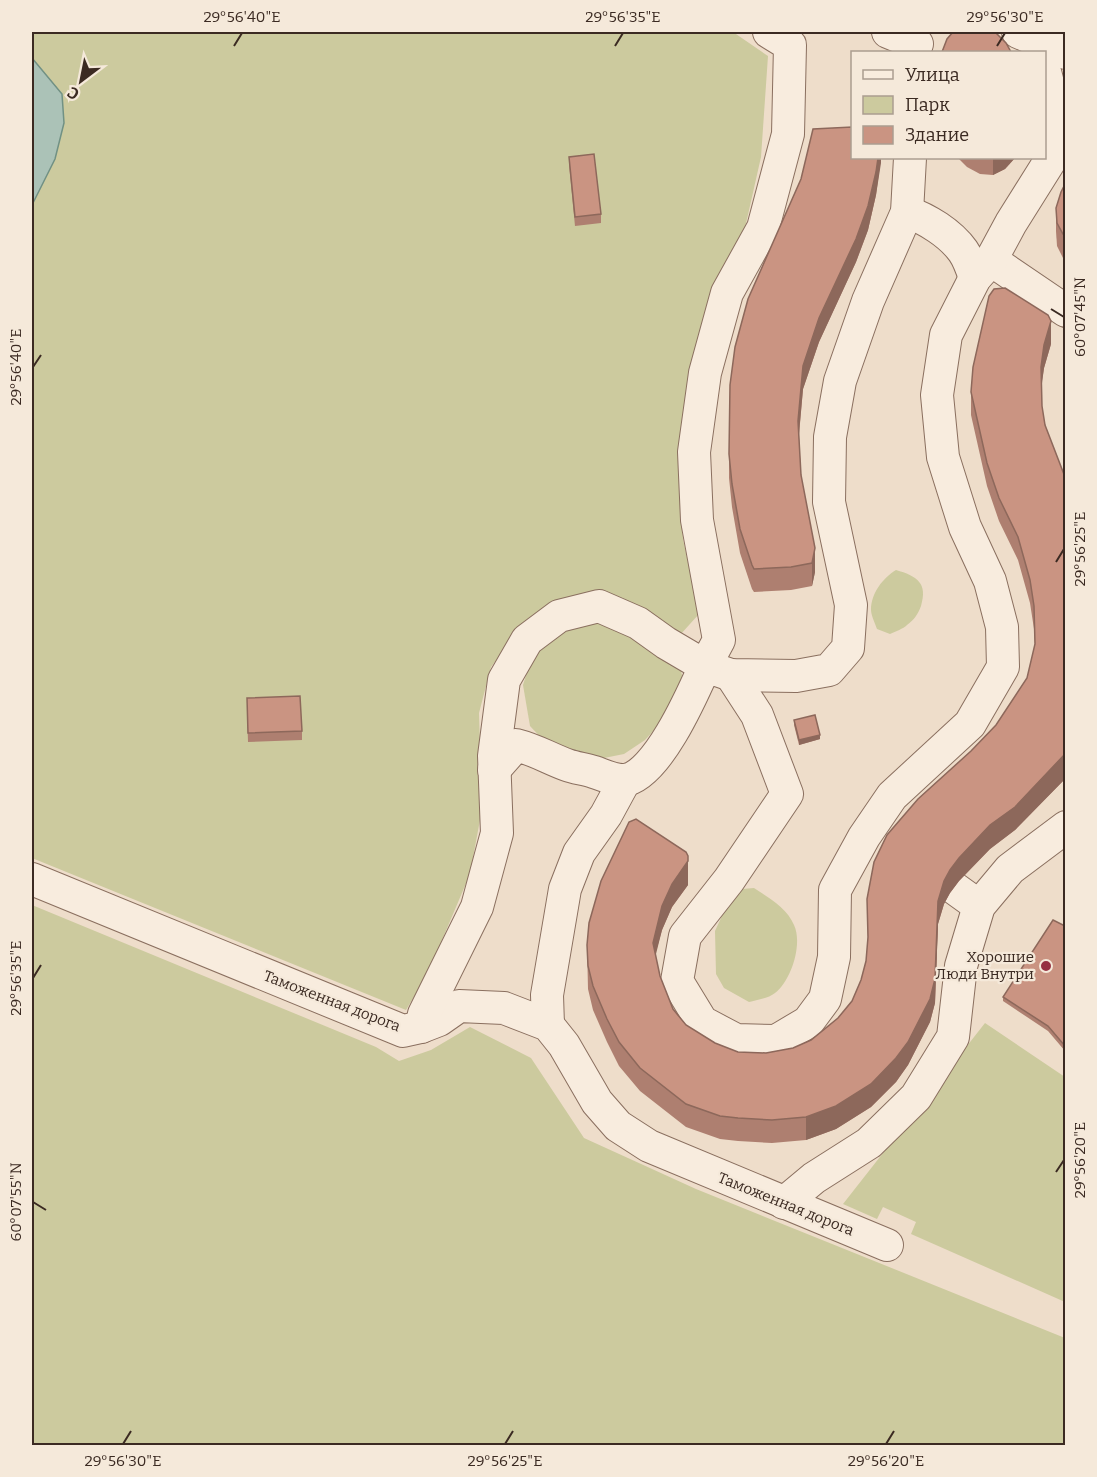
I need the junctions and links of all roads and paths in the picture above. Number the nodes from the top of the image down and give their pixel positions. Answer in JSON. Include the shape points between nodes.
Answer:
{"nodes":[{"id":1,"x":888,"y":32,"type":"edge"},
{"id":2,"x":789,"y":36,"type":"edge"},
{"id":3,"x":919,"y":43,"type":"edge"},
{"id":4,"x":1046,"y":69,"type":"edge"},
{"id":5,"x":1059,"y":152,"type":"edge"},
{"id":6,"x":910,"y":159,"type":"edge"},
{"id":7,"x":907,"y":212,"type":"junction"},
{"id":8,"x":983,"y":269,"type":"junction"},
{"id":9,"x":1065,"y":311,"type":"edge"},
{"id":10,"x":1004,"y":667,"type":"junction"},
{"id":11,"x":1035,"y":667,"type":"edge"},
{"id":12,"x":718,"y":670,"type":"junction"},
{"id":13,"x":494,"y":770,"type":"junction"},
{"id":14,"x":624,"y":780,"type":"junction"},
{"id":15,"x":1065,"y":827,"type":"edge"},
{"id":16,"x":864,"y":837,"type":"junction"},
{"id":17,"x":893,"y":852,"type":"edge"},
{"id":18,"x":32,"y":879,"type":"edge"},
{"id":19,"x":954,"y":888,"type":"edge"},
{"id":20,"x":979,"y":906,"type":"junction"},
{"id":21,"x":548,"y":1025,"type":"junction"},
{"id":22,"x":421,"y":1028,"type":"junction"},
{"id":23,"x":784,"y":1203,"type":"junction"},
{"id":24,"x":887,"y":1245,"type":"dead end"}],
"edges":[{"from":1,"to":3,"type":"street"},
{"from":2,"to":12,"type":"street","via":[[788,134],[763,228],[727,293],[705,373],[694,452],[697,520],[719,640]]},
{"from":4,"to":5,"type":"street"},
{"from":5,"to":8,"type":"street"},
{"from":6,"to":7,"type":"street"},
{"from":7,"to":8,"type":"street","via":[[945,233]]},
{"from":7,"to":12,"type":"street","via":[[868,301],[840,381],[830,436],[829,502],[851,605],[848,648],[829,670],[796,676]]},
{"from":8,"to":9,"type":"street"},
{"from":8,"to":10,"type":"street","via":[[946,336],[937,395],[943,457],[965,526],[990,581],[1002,627]]},
{"from":10,"to":11,"type":"street"},
{"from":10,"to":16,"type":"street","via":[[969,724],[892,796]]},
{"from":12,"to":13,"type":"street","via":[[666,643],[638,623],[599,606],[560,616],[527,640],[504,680]]},
{"from":12,"to":14,"type":"street","via":[[654,758]]},
{"from":12,"to":16,"type":"street","via":[[757,715],[787,794],[742,862],[685,936],[677,981],[702,1022],[736,1040],[776,1041],[808,1022],[825,999],[834,957],[835,890]]},
{"from":13,"to":14,"type":"street","via":[[516,745],[567,765]]},
{"from":13,"to":22,"type":"street","via":[[497,834],[477,907],[424,1014]]},
{"from":14,"to":21,"type":"street","via":[[606,815],[579,853],[566,889],[548,995]]},
{"from":15,"to":20,"type":"street","via":[[1010,869]]},
{"from":16,"to":17,"type":"street"},
{"from":18,"to":22,"type":"street","name":"Таможенная дорога","via":[[403,1031]]},
{"from":19,"to":20,"type":"street"},
{"from":20,"to":23,"type":"street","via":[[961,966],[953,1038],[916,1097],[869,1143],[814,1178]]},
{"from":21,"to":22,"type":"street","name":"Таможенная дорога","via":[[504,1008],[459,1006]]},
{"from":21,"to":23,"type":"street","name":"Таможенная дорога","via":[[597,1102],[618,1126],[649,1146]]},
{"from":23,"to":24,"type":"street","name":"Таможенная дорога"}]}
